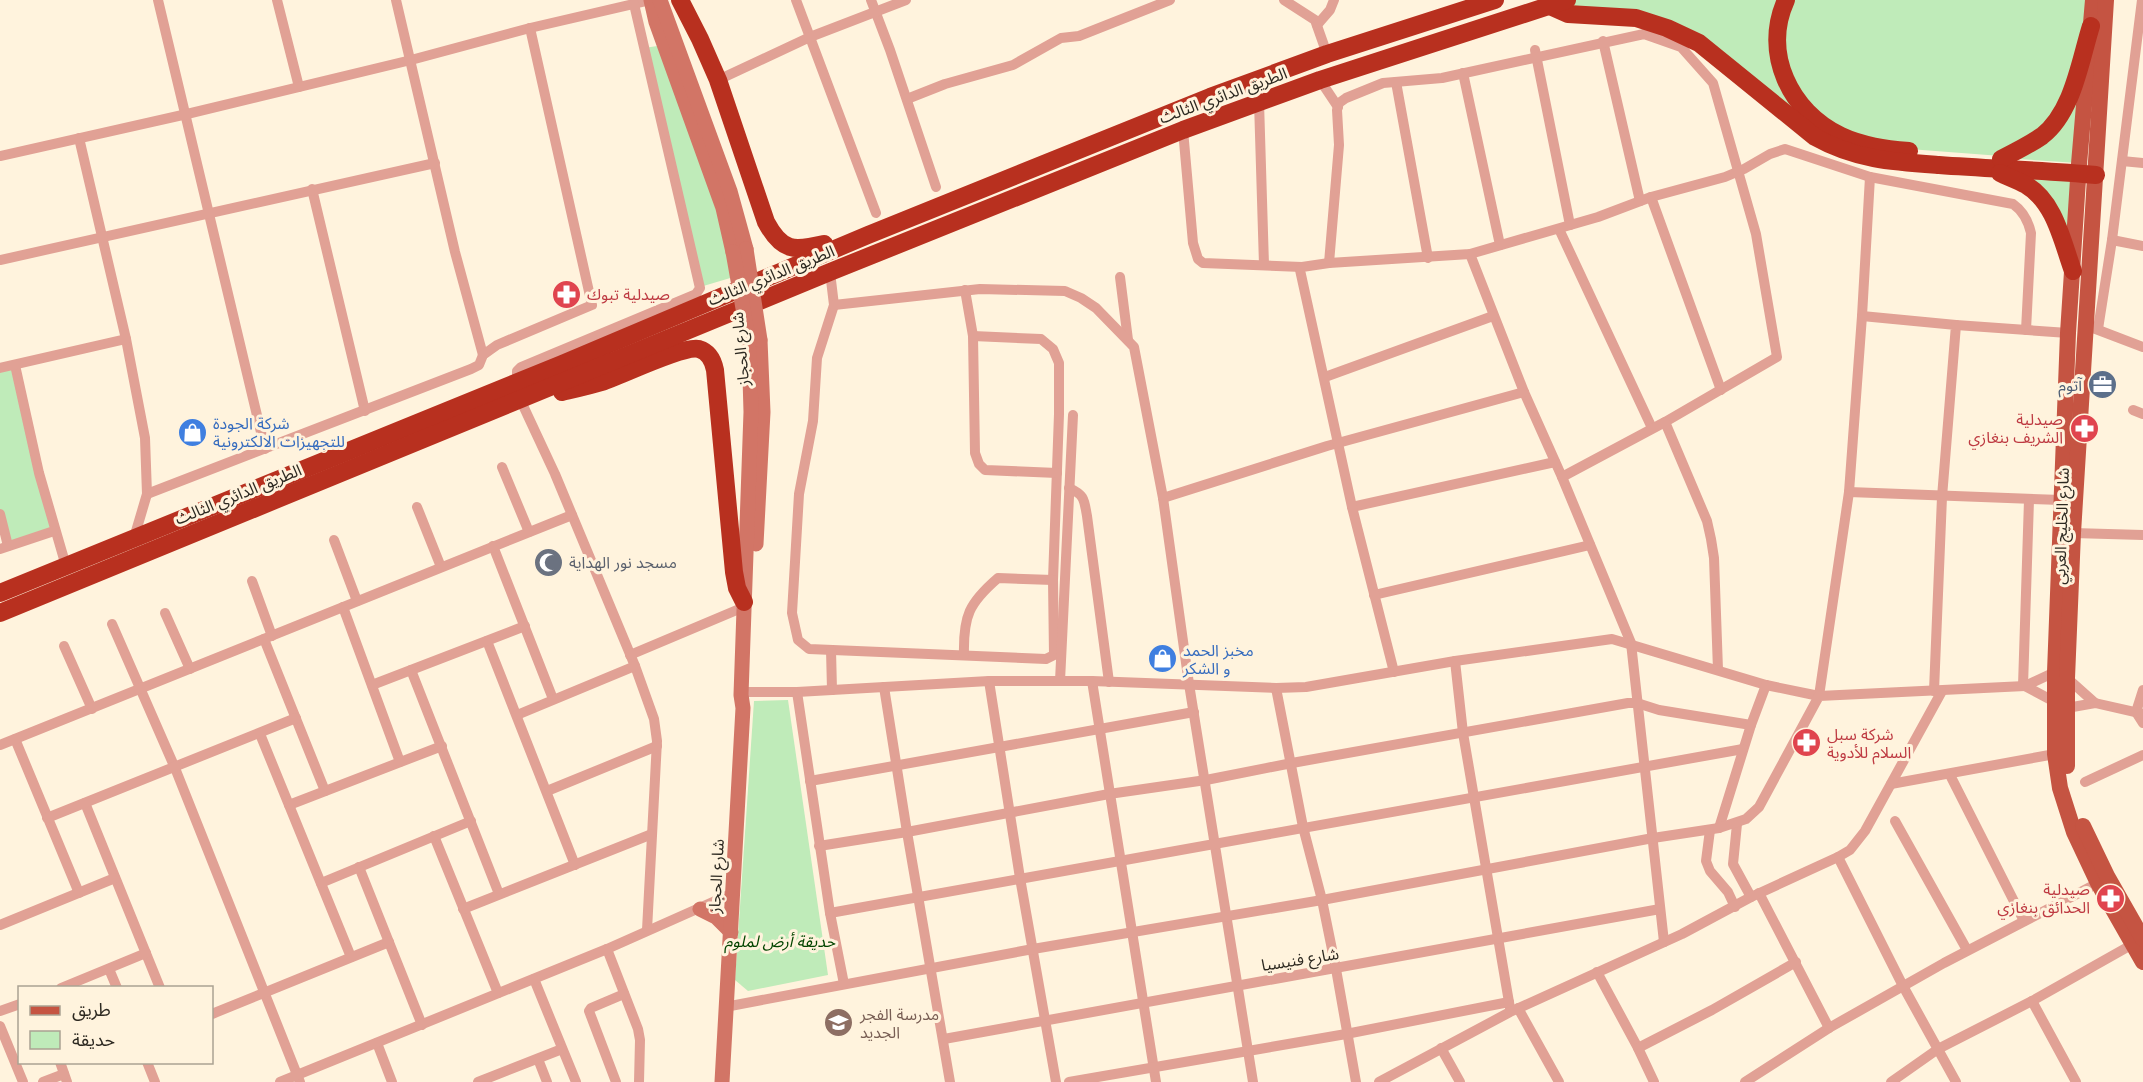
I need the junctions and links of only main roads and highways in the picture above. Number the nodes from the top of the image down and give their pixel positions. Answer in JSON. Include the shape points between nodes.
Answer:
{"nodes":[{"id":1,"x":651,"y":0,"type":"edge"},
{"id":2,"x":660,"y":0,"type":"edge"},
{"id":3,"x":680,"y":0,"type":"edge"},
{"id":4,"x":1495,"y":0,"type":"edge"},
{"id":5,"x":1567,"y":0,"type":"edge"},
{"id":6,"x":1786,"y":0,"type":"edge"},
{"id":7,"x":2093,"y":0,"type":"edge"},
{"id":8,"x":2106,"y":0,"type":"edge"},
{"id":9,"x":1550,"y":6,"type":"junction"},
{"id":10,"x":2091,"y":26,"type":"junction"},
{"id":11,"x":1997,"y":164,"type":"junction"},
{"id":12,"x":2087,"y":169,"type":"junction"},
{"id":13,"x":868,"y":235,"type":"junction"},
{"id":14,"x":740,"y":250,"type":"junction"},
{"id":15,"x":2073,"y":271,"type":"junction"},
{"id":16,"x":754,"y":341,"type":"junction"},
{"id":17,"x":522,"y":392,"type":"junction"},
{"id":18,"x":166,"y":535,"type":"junction"},
{"id":19,"x":0,"y":593,"type":"edge"},
{"id":20,"x":744,"y":605,"type":"junction"},
{"id":21,"x":0,"y":613,"type":"edge"},
{"id":22,"x":2061,"y":675,"type":"junction"},
{"id":23,"x":2061,"y":705,"type":"junction"},
{"id":24,"x":743,"y":708,"type":"junction"},
{"id":25,"x":700,"y":909,"type":"road end"},
{"id":26,"x":731,"y":932,"type":"junction"},
{"id":27,"x":2138,"y":941,"type":"edge"},
{"id":28,"x":2143,"y":962,"type":"edge"},
{"id":29,"x":722,"y":1082,"type":"edge"}],
"edges":[{"from":1,"to":14,"type":"main road","name":"شارع الحجاز"},
{"from":2,"to":14,"type":"main road","name":"شارع الحجاز","via":[[730,191]]},
{"from":3,"to":13,"type":"highway","via":[[718,80],[774,237],[786,247],[802,249]]},
{"from":4,"to":13,"type":"highway","name":"الطريق الدائري الثالث","via":[[1327,54],[1210,97]]},
{"from":5,"to":9,"type":"highway","name":"الطريق الدائري الثالث"},
{"from":6,"to":11,"type":"highway","via":[[1778,24],[1778,56],[1791,91],[1814,119],[1840,135],[1867,144]]},
{"from":7,"to":10,"type":"main road","name":"شارع الخليج العربي"},
{"from":8,"to":12,"type":"main road","name":"شارع الخليج العربي"},
{"from":9,"to":11,"type":"highway","via":[[1568,14],[1636,18],[1699,43],[1802,127],[1835,148],[1881,160]]},
{"from":9,"to":17,"type":"highway","name":"الطريق الدائري الثالث","via":[[1320,80],[1183,130]]},
{"from":10,"to":11,"type":"highway","via":[[2059,116],[2044,135]]},
{"from":10,"to":12,"type":"main road","name":"شارع الخليج العربي"},
{"from":11,"to":12,"type":"highway"},
{"from":11,"to":15,"type":"highway","via":[[2046,203]]},
{"from":12,"to":15,"type":"main road","name":"شارع الخليج العربي"},
{"from":12,"to":22,"type":"main road","name":"شارع الخليج العربي","via":[[2091,327]]},
{"from":13,"to":17,"type":"highway","name":"الطريق الدائري الثالث"},
{"from":14,"to":16,"type":"main road","name":"شارع الحجاز","bridge":true},
{"from":15,"to":22,"type":"main road","name":"شارع الخليج العربي","via":[[2061,500]]},
{"from":16,"to":20,"type":"main road","name":"شارع الحجاز"},
{"from":16,"to":24,"type":"main road","name":"شارع الحجاز","via":[[763,412],[748,692]]},
{"from":17,"to":18,"type":"highway","name":"الطريق الدائري الثالث"},
{"from":17,"to":20,"type":"highway","via":[[556,393],[602,382],[685,350],[701,349],[707,353],[715,370],[734,572]]},
{"from":18,"to":19,"type":"highway","name":"الطريق الدائري الثالث","via":[[134,538]]},
{"from":18,"to":21,"type":"highway","name":"الطريق الدائري الثالث"},
{"from":20,"to":24,"type":"main road","name":"شارع الحجاز"},
{"from":22,"to":23,"type":"main road","name":"شارع الخليج العربي"},
{"from":23,"to":27,"type":"main road","name":"شارع الخليج العربي","via":[[2067,768],[2076,807]]},
{"from":23,"to":27,"type":"main road","name":"شارع الخليج العربي","via":[[2055,754],[2066,810],[2098,883]]},
{"from":24,"to":26,"type":"main road","name":"شارع الحجاز"},
{"from":25,"to":26,"type":"main road","via":[[716,917]]},
{"from":26,"to":29,"type":"main road","name":"شارع الحجاز"},
{"from":27,"to":28,"type":"main road","name":"شارع الخليج العربي"}]}
